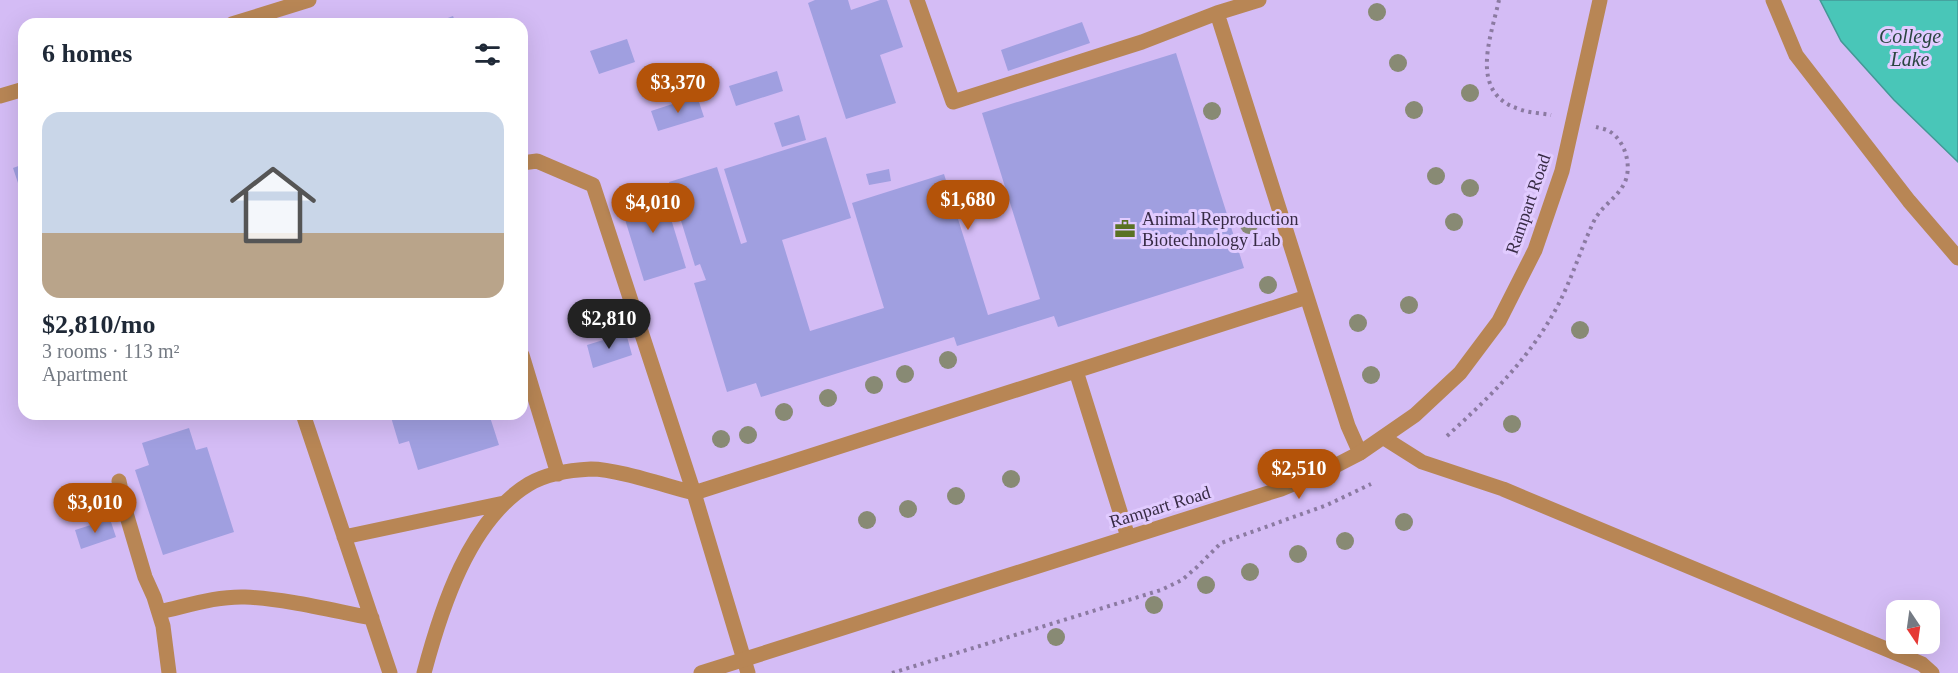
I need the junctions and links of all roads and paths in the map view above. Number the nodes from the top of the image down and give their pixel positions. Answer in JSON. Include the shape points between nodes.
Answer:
{"nodes":[{"id":1,"x":309,"y":0,"type":"edge"},
{"id":2,"x":917,"y":0,"type":"edge"},
{"id":3,"x":1258,"y":0,"type":"edge"},
{"id":4,"x":1499,"y":0,"type":"edge"},
{"id":5,"x":1600,"y":0,"type":"edge"},
{"id":6,"x":1773,"y":0,"type":"edge"},
{"id":7,"x":1217,"y":13,"type":"junction"},
{"id":8,"x":251,"y":18,"type":"edge"},
{"id":9,"x":18,"y":91,"type":"edge"},
{"id":10,"x":0,"y":96,"type":"edge"},
{"id":11,"x":1557,"y":116,"type":"dead end"},
{"id":12,"x":1600,"y":128,"type":"dead end"},
{"id":13,"x":528,"y":162,"type":"edge"},
{"id":14,"x":1958,"y":258,"type":"edge"},
{"id":15,"x":1307,"y":297,"type":"junction"},
{"id":16,"x":1076,"y":371,"type":"junction"},
{"id":17,"x":528,"y":376,"type":"edge"},
{"id":18,"x":305,"y":420,"type":"edge"},
{"id":19,"x":1447,"y":436,"type":"dead end"},
{"id":20,"x":1384,"y":438,"type":"junction"},
{"id":21,"x":1360,"y":453,"type":"junction"},
{"id":22,"x":558,"y":474,"type":"junction"},
{"id":23,"x":119,"y":481,"type":"dead end"},
{"id":24,"x":1371,"y":484,"type":"dead end"},
{"id":25,"x":693,"y":493,"type":"junction"},
{"id":26,"x":504,"y":503,"type":"junction"},
{"id":27,"x":344,"y":537,"type":"junction"},
{"id":28,"x":1128,"y":537,"type":"junction"},
{"id":29,"x":159,"y":612,"type":"junction"},
{"id":30,"x":372,"y":618,"type":"junction"},
{"id":31,"x":746,"y":666,"type":"edge"},
{"id":32,"x":169,"y":673,"type":"edge"},
{"id":33,"x":390,"y":673,"type":"edge"},
{"id":34,"x":424,"y":673,"type":"edge"},
{"id":35,"x":701,"y":673,"type":"edge"},
{"id":36,"x":892,"y":673,"type":"edge"},
{"id":37,"x":1932,"y":673,"type":"edge"}],
"edges":[{"from":1,"to":8,"type":"street"},
{"from":2,"to":7,"type":"street","via":[[952,102],[1142,42]]},
{"from":3,"to":7,"type":"street"},
{"from":4,"to":11,"type":"path","via":[[1487,56],[1486,72],[1492,89],[1518,109]]},
{"from":5,"to":20,"type":"street","name":"Rampart Road","via":[[1562,171],[1535,250],[1499,321],[1460,373]]},
{"from":6,"to":14,"type":"street","via":[[1796,55]]},
{"from":7,"to":15,"type":"street"},
{"from":9,"to":10,"type":"street"},
{"from":12,"to":19,"type":"path","via":[[1618,138],[1626,151],[1626,181],[1594,220],[1557,306],[1535,344],[1508,378]]},
{"from":13,"to":25,"type":"street","via":[[537,161],[593,185]]},
{"from":15,"to":16,"type":"street"},
{"from":15,"to":21,"type":"street"},
{"from":16,"to":25,"type":"street"},
{"from":16,"to":28,"type":"street"},
{"from":17,"to":22,"type":"street"},
{"from":18,"to":27,"type":"street"},
{"from":20,"to":21,"type":"street","name":"Rampart Road"},
{"from":20,"to":37,"type":"street","via":[[1422,462],[1503,489],[1922,664]]},
{"from":21,"to":28,"type":"street","name":"Rampart Road","via":[[1281,489]]},
{"from":22,"to":25,"type":"street","via":[[593,469]]},
{"from":22,"to":26,"type":"street","via":[[530,483]]},
{"from":23,"to":29,"type":"street","via":[[144,577]]},
{"from":24,"to":36,"type":"path","via":[[1327,505],[1221,543],[1182,580],[1161,590]]},
{"from":25,"to":31,"type":"street"},
{"from":26,"to":27,"type":"street"},
{"from":26,"to":34,"type":"street","via":[[476,538],[452,590]]},
{"from":27,"to":30,"type":"street"},
{"from":28,"to":31,"type":"street","name":"Rampart Road"},
{"from":29,"to":30,"type":"street","via":[[243,597]]},
{"from":29,"to":32,"type":"street"},
{"from":30,"to":33,"type":"street"},
{"from":31,"to":35,"type":"street","name":"Rampart Road"}]}
